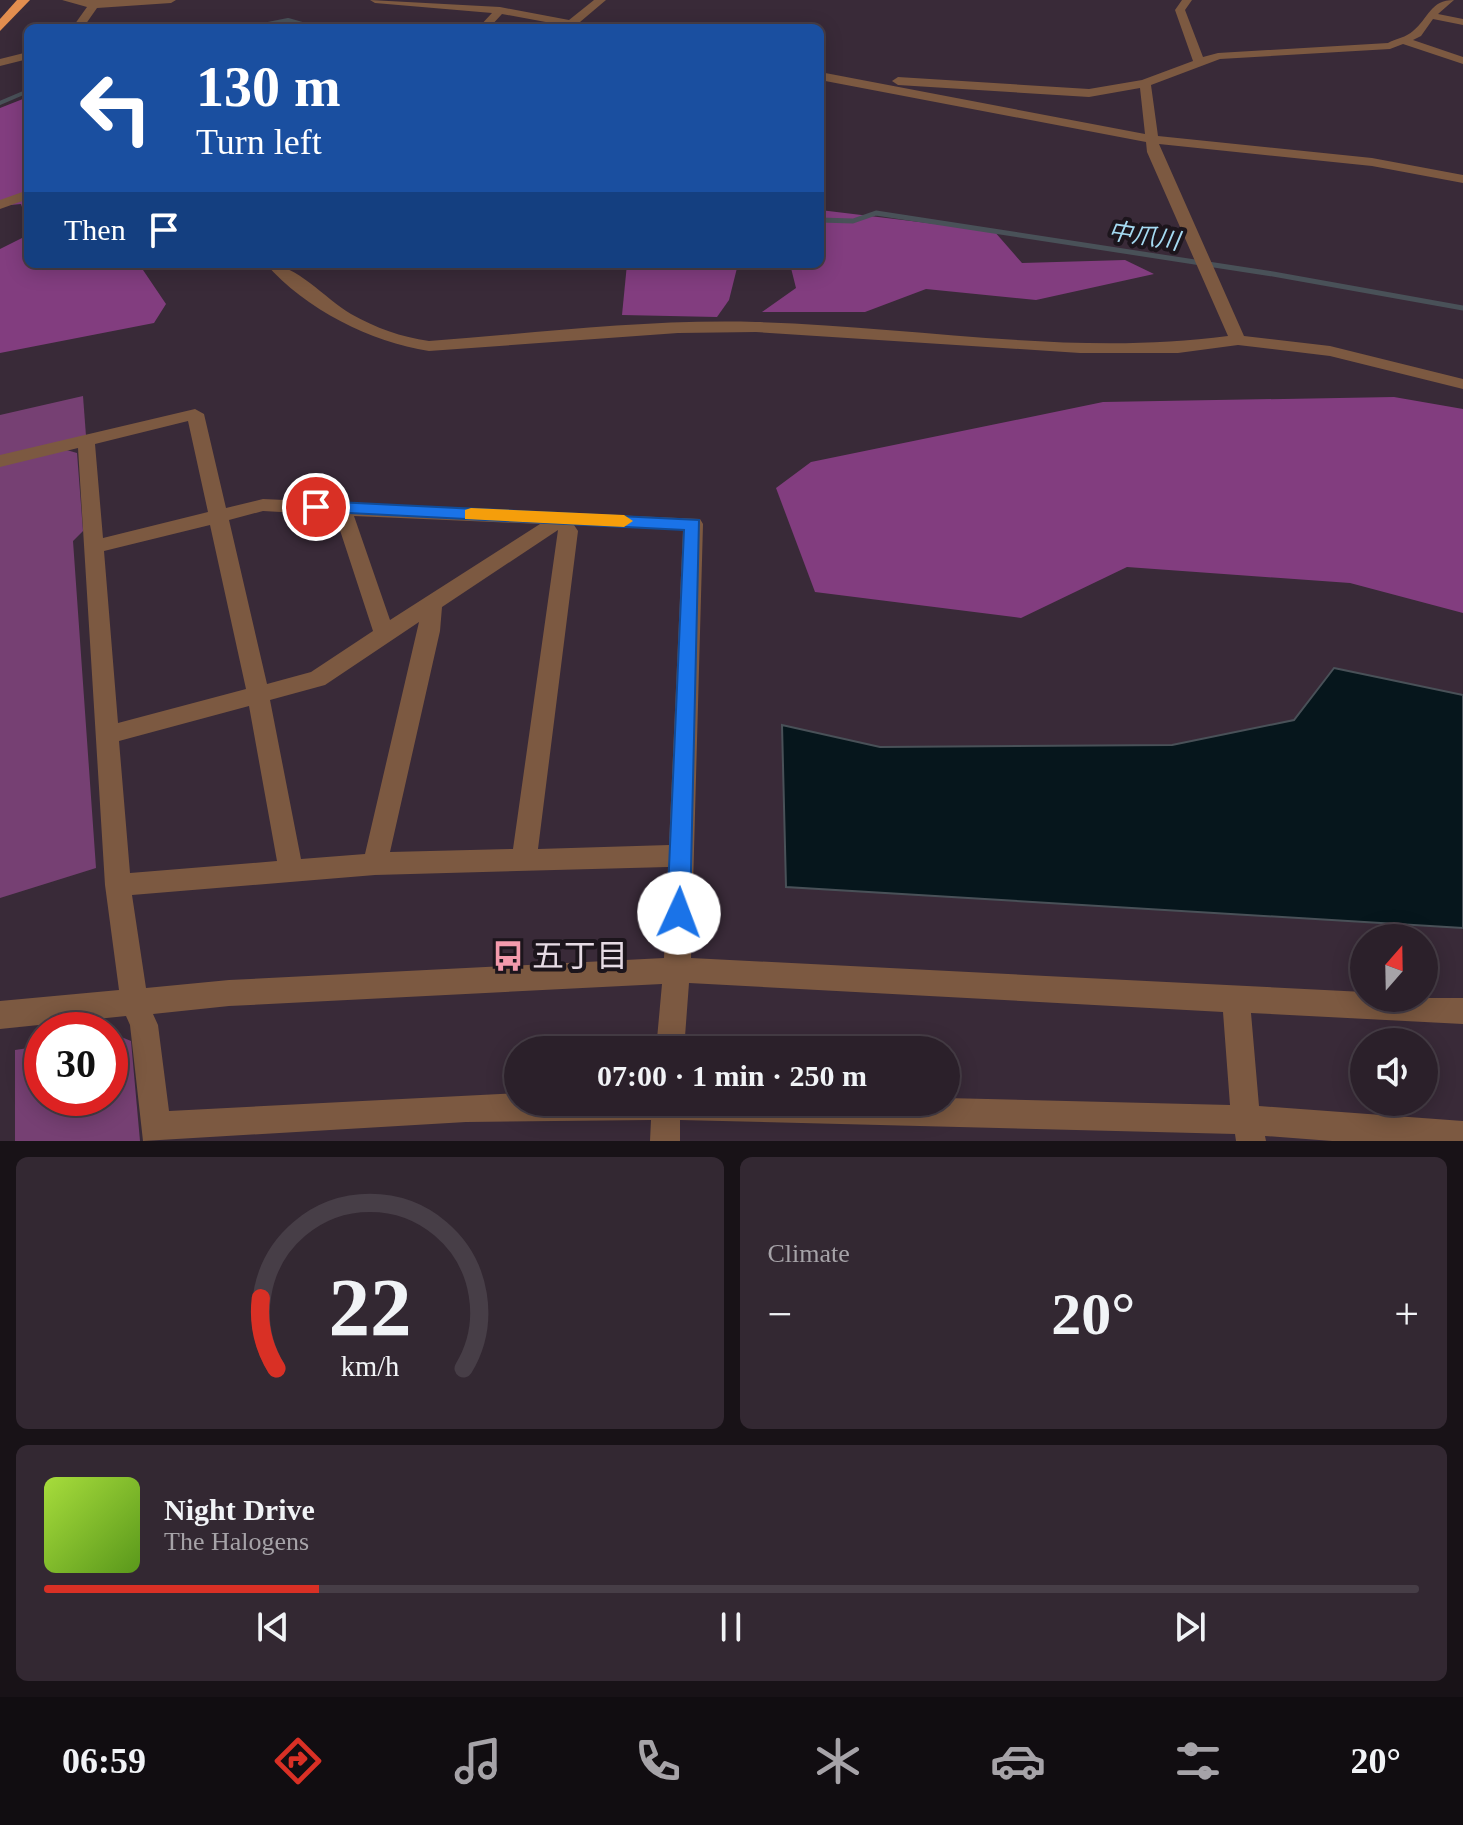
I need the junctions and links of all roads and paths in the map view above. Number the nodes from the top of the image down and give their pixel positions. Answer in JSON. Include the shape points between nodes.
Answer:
{"nodes":[{"id":1,"x":24,"y":0,"type":"edge"},
{"id":2,"x":67,"y":0,"type":"edge"},
{"id":3,"x":171,"y":0,"type":"edge"},
{"id":4,"x":375,"y":0,"type":"edge"},
{"id":5,"x":601,"y":0,"type":"edge"},
{"id":6,"x":1187,"y":0,"type":"edge"},
{"id":7,"x":1449,"y":0,"type":"edge"},
{"id":8,"x":94,"y":5,"type":"junction"},
{"id":9,"x":500,"y":10,"type":"junction"},
{"id":10,"x":1430,"y":15,"type":"junction"},
{"id":11,"x":1463,"y":22,"type":"edge"},
{"id":12,"x":572,"y":23,"type":"junction"},
{"id":13,"x":80,"y":24,"type":"edge"},
{"id":14,"x":487,"y":24,"type":"edge"},
{"id":15,"x":577,"y":24,"type":"edge"},
{"id":16,"x":0,"y":27,"type":"edge"},
{"id":17,"x":1405,"y":41,"type":"junction"},
{"id":18,"x":24,"y":56,"type":"edge"},
{"id":19,"x":1199,"y":61,"type":"junction"},
{"id":20,"x":1463,"y":61,"type":"edge"},
{"id":21,"x":0,"y":63,"type":"edge"},
{"id":22,"x":824,"y":77,"type":"edge"},
{"id":23,"x":846,"y":81,"type":"junction"},
{"id":24,"x":1145,"y":83,"type":"junction"},
{"id":25,"x":1151,"y":139,"type":"junction"},
{"id":26,"x":1463,"y":179,"type":"edge"},
{"id":27,"x":24,"y":196,"type":"edge"},
{"id":28,"x":0,"y":205,"type":"edge"},
{"id":29,"x":278,"y":268,"type":"edge"},
{"id":30,"x":1238,"y":340,"type":"junction"},
{"id":31,"x":1463,"y":384,"type":"edge"},
{"id":32,"x":86,"y":440,"type":"junction"},
{"id":33,"x":0,"y":461,"type":"edge"},
{"id":34,"x":342,"y":508,"type":"junction"},
{"id":35,"x":220,"y":513,"type":"junction"},
{"id":36,"x":561,"y":519,"type":"junction"},
{"id":37,"x":94,"y":547,"type":"junction"},
{"id":38,"x":432,"y":602,"type":"junction"},
{"id":39,"x":385,"y":635,"type":"junction"},
{"id":40,"x":258,"y":693,"type":"junction"},
{"id":41,"x":106,"y":735,"type":"junction"},
{"id":42,"x":681,"y":856,"type":"junction"},
{"id":43,"x":524,"y":861,"type":"junction"},
{"id":44,"x":375,"y":864,"type":"junction"},
{"id":45,"x":291,"y":869,"type":"junction"},
{"id":46,"x":118,"y":885,"type":"junction"},
{"id":47,"x":677,"y":970,"type":"junction"},
{"id":48,"x":1236,"y":999,"type":"junction"},
{"id":49,"x":134,"y":1002,"type":"junction"},
{"id":50,"x":1463,"y":1011,"type":"edge"},
{"id":51,"x":0,"y":1015,"type":"edge"},
{"id":52,"x":671,"y":1036,"type":"edge"},
{"id":53,"x":504,"y":1107,"type":"edge"},
{"id":54,"x":666,"y":1116,"type":"edge"},
{"id":55,"x":935,"y":1116,"type":"edge"},
{"id":56,"x":1248,"y":1130,"type":"edge"},
{"id":57,"x":157,"y":1133,"type":"edge"},
{"id":58,"x":1463,"y":1136,"type":"edge"},
{"id":59,"x":665,"y":1141,"type":"edge"}],
"edges":[{"from":1,"to":16,"type":"highway"},
{"from":2,"to":8,"type":"street"},
{"from":3,"to":8,"type":"street"},
{"from":4,"to":9,"type":"street"},
{"from":5,"to":12,"type":"street"},
{"from":6,"to":19,"type":"street","via":[[1180,10]]},
{"from":7,"to":10,"type":"street"},
{"from":8,"to":13,"type":"street"},
{"from":9,"to":12,"type":"street"},
{"from":9,"to":14,"type":"street"},
{"from":10,"to":11,"type":"street"},
{"from":10,"to":17,"type":"street"},
{"from":12,"to":15,"type":"street"},
{"from":17,"to":19,"type":"street","via":[[1378,47],[1238,53]]},
{"from":17,"to":20,"type":"street"},
{"from":18,"to":21,"type":"street"},
{"from":19,"to":24,"type":"street"},
{"from":22,"to":23,"type":"street"},
{"from":23,"to":24,"type":"street","via":[[957,83],[1055,93]]},
{"from":23,"to":25,"type":"street"},
{"from":24,"to":25,"type":"street"},
{"from":25,"to":26,"type":"street","via":[[1372,162]]},
{"from":25,"to":30,"type":"street"},
{"from":27,"to":28,"type":"street"},
{"from":29,"to":30,"type":"street","via":[[359,327],[402,344],[756,327],[1080,348],[1178,348]]},
{"from":30,"to":31,"type":"street","via":[[1330,351]]},
{"from":32,"to":33,"type":"street"},
{"from":32,"to":35,"type":"street","via":[[195,414]]},
{"from":32,"to":37,"type":"street"},
{"from":34,"to":35,"type":"street","via":[[263,505]]},
{"from":34,"to":36,"type":"street"},
{"from":34,"to":39,"type":"street"},
{"from":35,"to":37,"type":"street"},
{"from":35,"to":40,"type":"street"},
{"from":36,"to":38,"type":"street"},
{"from":36,"to":42,"type":"street","via":[[693,524]]},
{"from":36,"to":43,"type":"street","via":[[568,531]]},
{"from":37,"to":41,"type":"street"},
{"from":38,"to":39,"type":"street"},
{"from":38,"to":44,"type":"street"},
{"from":39,"to":40,"type":"street","via":[[317,679]]},
{"from":40,"to":41,"type":"street"},
{"from":40,"to":45,"type":"street"},
{"from":41,"to":46,"type":"street"},
{"from":42,"to":43,"type":"street"},
{"from":42,"to":47,"type":"street"},
{"from":43,"to":44,"type":"street"},
{"from":44,"to":45,"type":"street"},
{"from":45,"to":46,"type":"street"},
{"from":46,"to":49,"type":"street"},
{"from":47,"to":48,"type":"street"},
{"from":47,"to":49,"type":"street"},
{"from":47,"to":52,"type":"street"},
{"from":48,"to":50,"type":"street"},
{"from":48,"to":56,"type":"street"},
{"from":49,"to":51,"type":"street"},
{"from":49,"to":57,"type":"street","via":[[144,1025]]},
{"from":53,"to":57,"type":"street"},
{"from":54,"to":59,"type":"street"},
{"from":55,"to":56,"type":"street"},
{"from":56,"to":58,"type":"street"}]}
